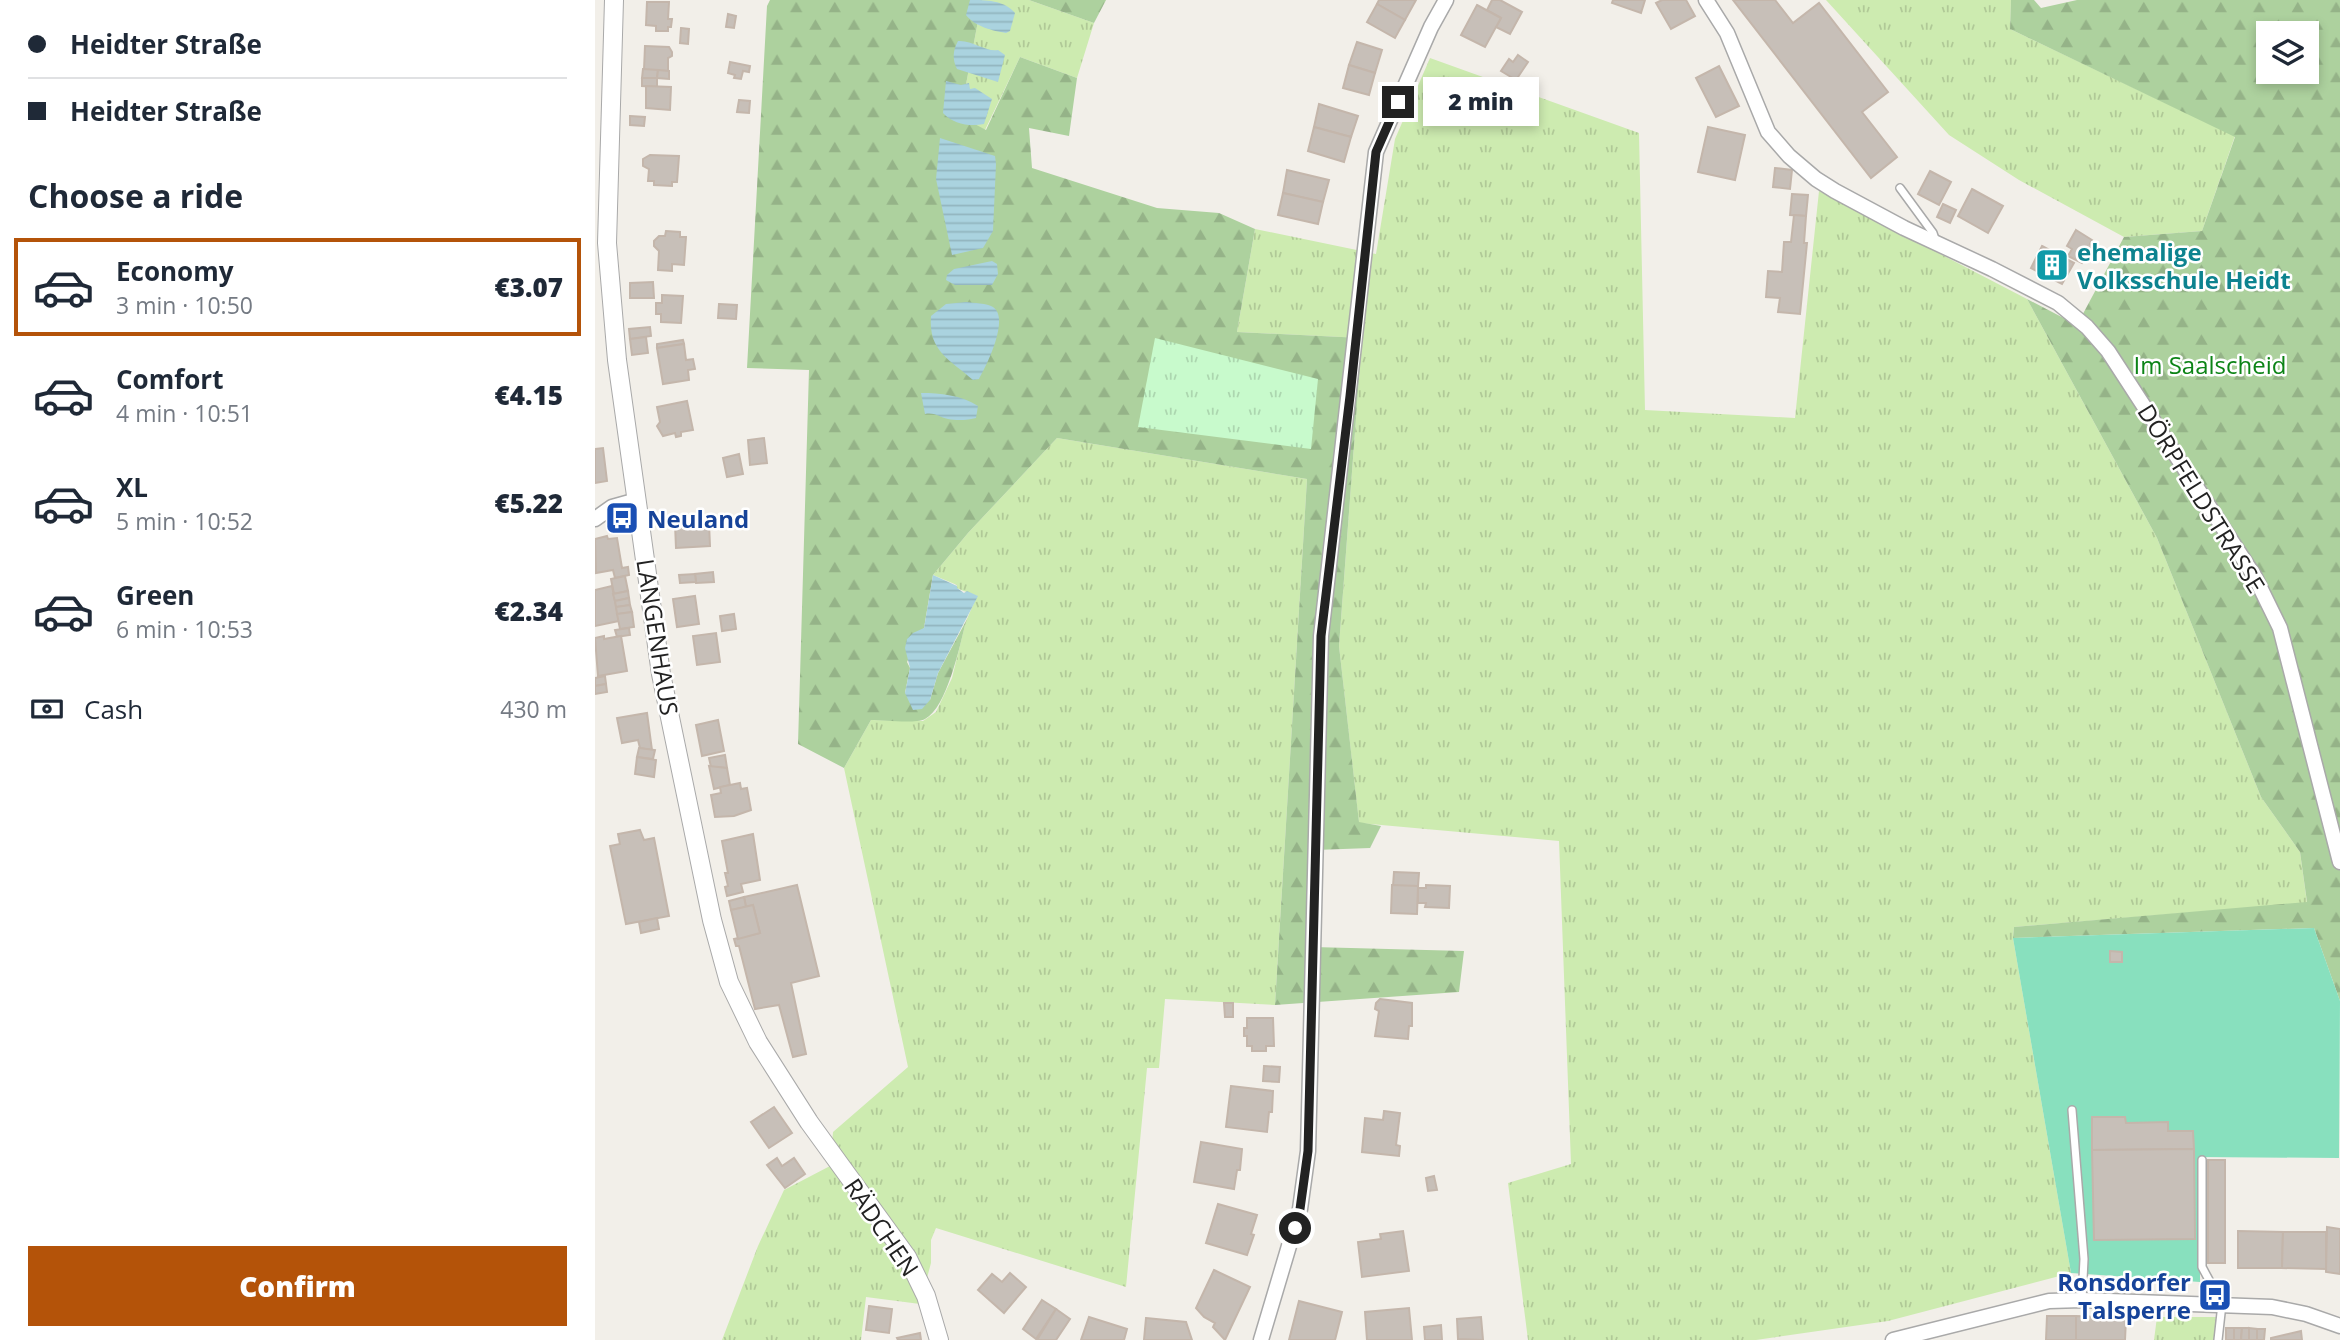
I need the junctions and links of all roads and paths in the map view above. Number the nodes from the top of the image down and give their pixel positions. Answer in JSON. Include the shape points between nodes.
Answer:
{"nodes":[{"id":1,"x":614,"y":0,"type":"edge"},
{"id":2,"x":1446,"y":0,"type":"edge"},
{"id":3,"x":1706,"y":0,"type":"edge"},
{"id":4,"x":1900,"y":188,"type":"dead end"},
{"id":5,"x":1937,"y":244,"type":"junction"},
{"id":6,"x":638,"y":500,"type":"junction"},
{"id":7,"x":595,"y":519,"type":"edge"},
{"id":8,"x":2340,"y":862,"type":"edge"},
{"id":9,"x":2072,"y":1110,"type":"dead end"},
{"id":10,"x":809,"y":1122,"type":"joint"},
{"id":11,"x":2202,"y":1160,"type":"dead end"},
{"id":12,"x":2082,"y":1300,"type":"junction"},
{"id":13,"x":2222,"y":1304,"type":"junction"},
{"id":14,"x":2340,"y":1326,"type":"edge"},
{"id":15,"x":939,"y":1340,"type":"edge"},
{"id":16,"x":1261,"y":1340,"type":"edge"},
{"id":17,"x":1893,"y":1340,"type":"edge"},
{"id":18,"x":2218,"y":1340,"type":"edge"}],
"edges":[{"from":1,"to":6,"type":"street","name":"LANGENHAUS","via":[[607,243],[617,360]]},
{"from":2,"to":16,"type":"street","via":[[1376,152],[1321,636],[1308,1151],[1300,1209]]},
{"from":3,"to":5,"type":"street","name":"DÖRPFELDSTRASSE","via":[[1727,33],[1768,132],[1789,156],[1835,191]]},
{"from":4,"to":5,"type":"lane"},
{"from":5,"to":8,"type":"street","name":"DÖRPFELDSTRASSE","via":[[2071,312],[2108,351],[2176,453],[2255,577],[2280,628]]},
{"from":6,"to":7,"type":"street","via":[[612,507]]},
{"from":6,"to":10,"type":"street","name":"LANGENHAUS","via":[[661,674],[725,970],[758,1042]]},
{"from":9,"to":12,"type":"lane","via":[[2084,1259]]},
{"from":10,"to":15,"type":"street","name":"RÄDCHEN","via":[[907,1257],[926,1296]]},
{"from":11,"to":13,"type":"lane","via":[[2202,1266]]},
{"from":12,"to":13,"type":"street"},
{"from":12,"to":17,"type":"street","via":[[2049,1301]]},
{"from":13,"to":14,"type":"street","via":[[2272,1307]]},
{"from":13,"to":18,"type":"lane"}]}
